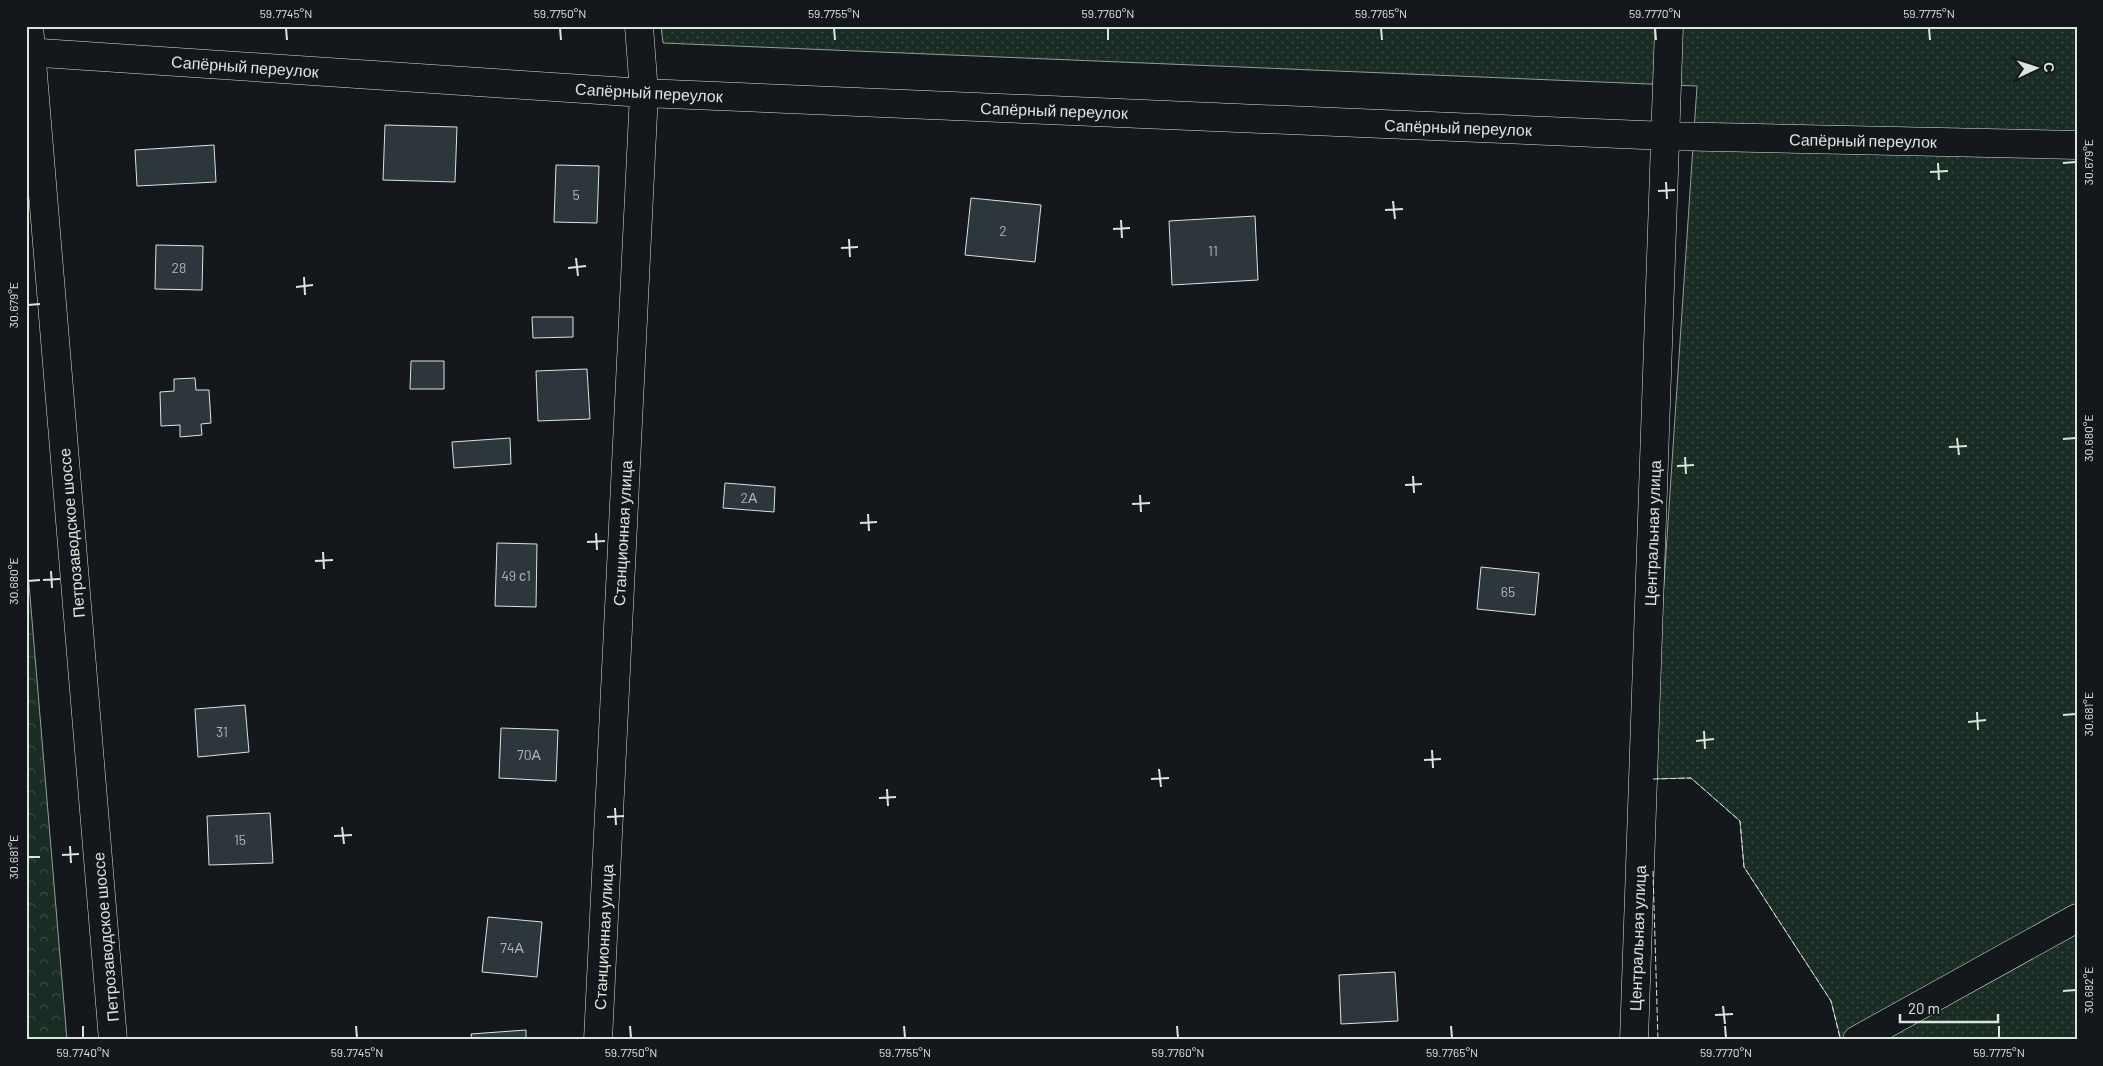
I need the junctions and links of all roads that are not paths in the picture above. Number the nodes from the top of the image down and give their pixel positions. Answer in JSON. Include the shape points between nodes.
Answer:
{"nodes":[{"id":1,"x":639,"y":26,"type":"edge"},
{"id":2,"x":1669,"y":26,"type":"edge"},
{"id":3,"x":29,"y":43,"type":"edge"},
{"id":4,"x":644,"y":93,"type":"junction"},
{"id":5,"x":1667,"y":136,"type":"junction"},
{"id":6,"x":2077,"y":146,"type":"edge"},
{"id":7,"x":2077,"y":918,"type":"edge"},
{"id":8,"x":113,"y":1040,"type":"edge"},
{"id":9,"x":598,"y":1040,"type":"edge"},
{"id":10,"x":1634,"y":1040,"type":"edge"},
{"id":11,"x":1856,"y":1040,"type":"edge"}],
"edges":[{"from":1,"to":4,"type":"street","name":"Станционная улица"},
{"from":2,"to":5,"type":"street","name":"Центральная улица"},
{"from":3,"to":4,"type":"street","name":"Сапёрный переулок"},
{"from":3,"to":8,"type":"street","name":"Петрозаводское шоссе"},
{"from":4,"to":5,"type":"street","name":"Сапёрный переулок"},
{"from":4,"to":9,"type":"street","name":"Станционная улица"},
{"from":5,"to":6,"type":"street","name":"Сапёрный переулок"},
{"from":5,"to":10,"type":"street","name":"Центральная улица"},
{"from":7,"to":11,"type":"street"}]}
